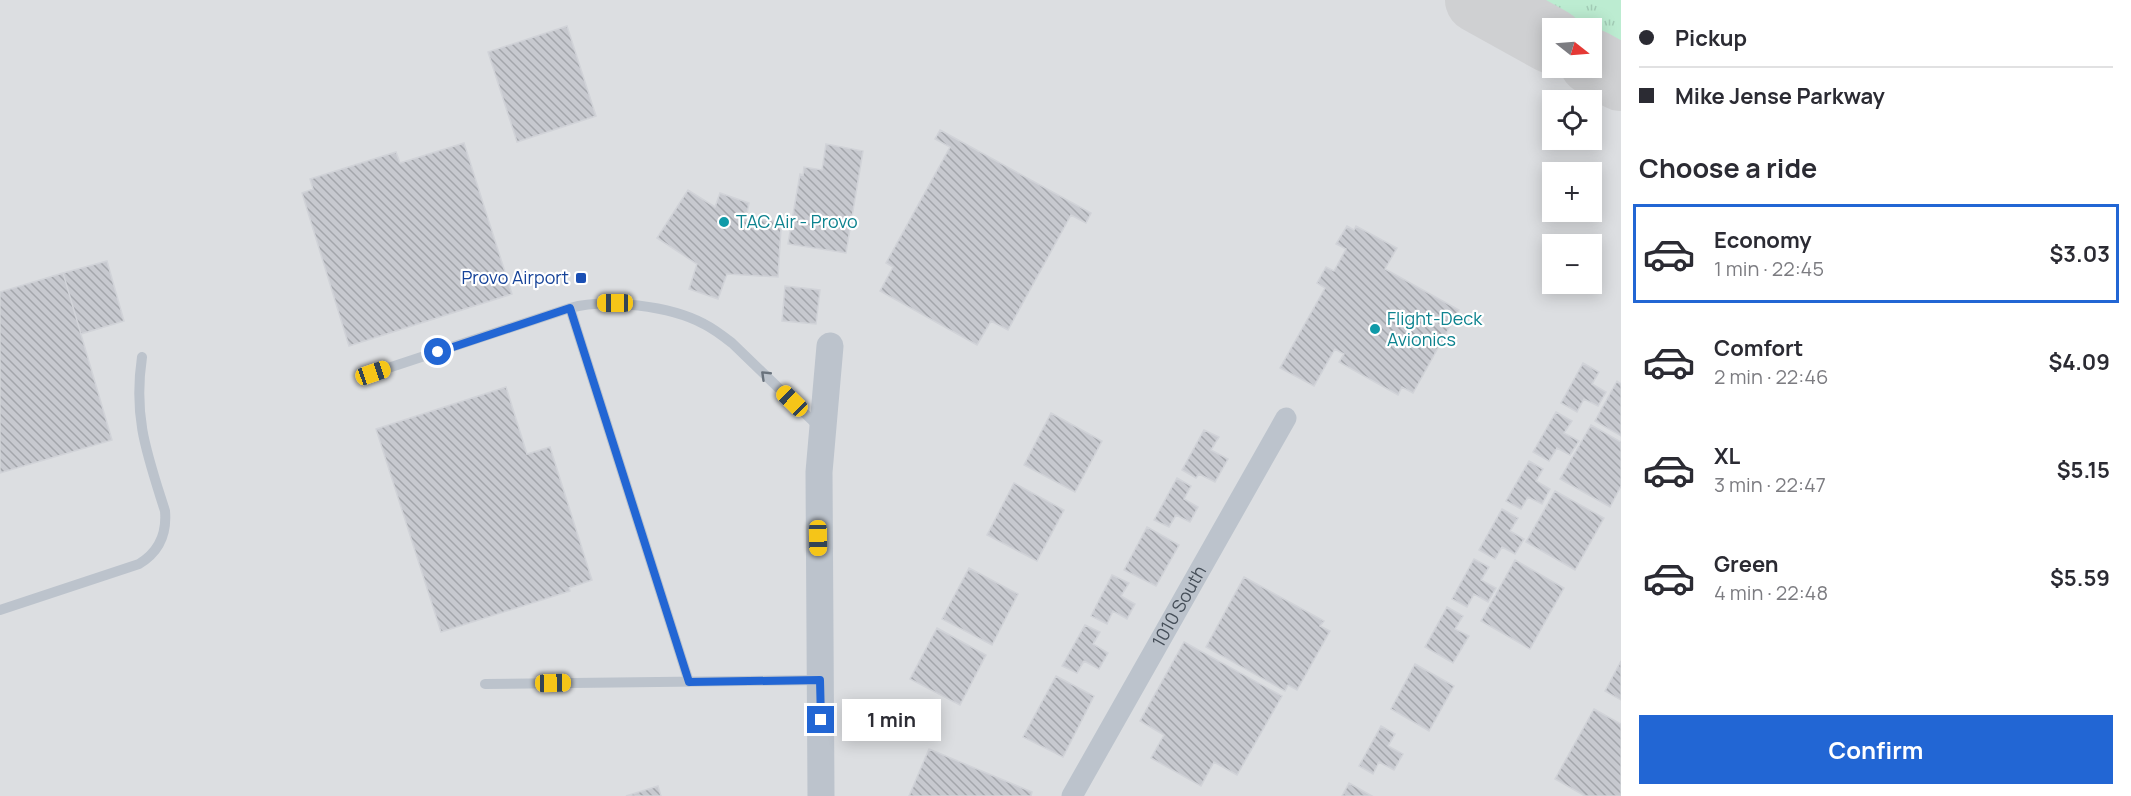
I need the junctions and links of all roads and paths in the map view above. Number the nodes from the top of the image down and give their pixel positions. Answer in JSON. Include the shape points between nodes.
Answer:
{"nodes":[{"id":1,"x":570,"y":308,"type":"junction"},
{"id":2,"x":830,"y":346,"type":"dead end"},
{"id":3,"x":142,"y":357,"type":"dead end"},
{"id":4,"x":373,"y":373,"type":"dead end"},
{"id":5,"x":1286,"y":418,"type":"dead end"},
{"id":6,"x":822,"y":430,"type":"junction"},
{"id":7,"x":0,"y":610,"type":"edge"},
{"id":8,"x":820,"y":680,"type":"junction"},
{"id":9,"x":689,"y":682,"type":"junction"},
{"id":10,"x":485,"y":684,"type":"dead end"},
{"id":11,"x":821,"y":796,"type":"edge"},
{"id":12,"x":1072,"y":796,"type":"edge"}],
"edges":[{"from":1,"to":4,"type":"lane"},
{"from":6,"to":1,"type":"lane","one_way":true,"via":[[732,343],[704,323],[615,303]]},
{"from":1,"to":9,"type":"lane"},
{"from":2,"to":6,"type":"street"},
{"from":3,"to":7,"type":"lane","via":[[138,394],[142,437],[165,511],[160,544],[139,564]]},
{"from":5,"to":12,"type":"street","name":"1010 South"},
{"from":6,"to":8,"type":"street","via":[[818,514]]},
{"from":8,"to":9,"type":"lane"},
{"from":8,"to":11,"type":"street"},
{"from":9,"to":10,"type":"lane"}]}
